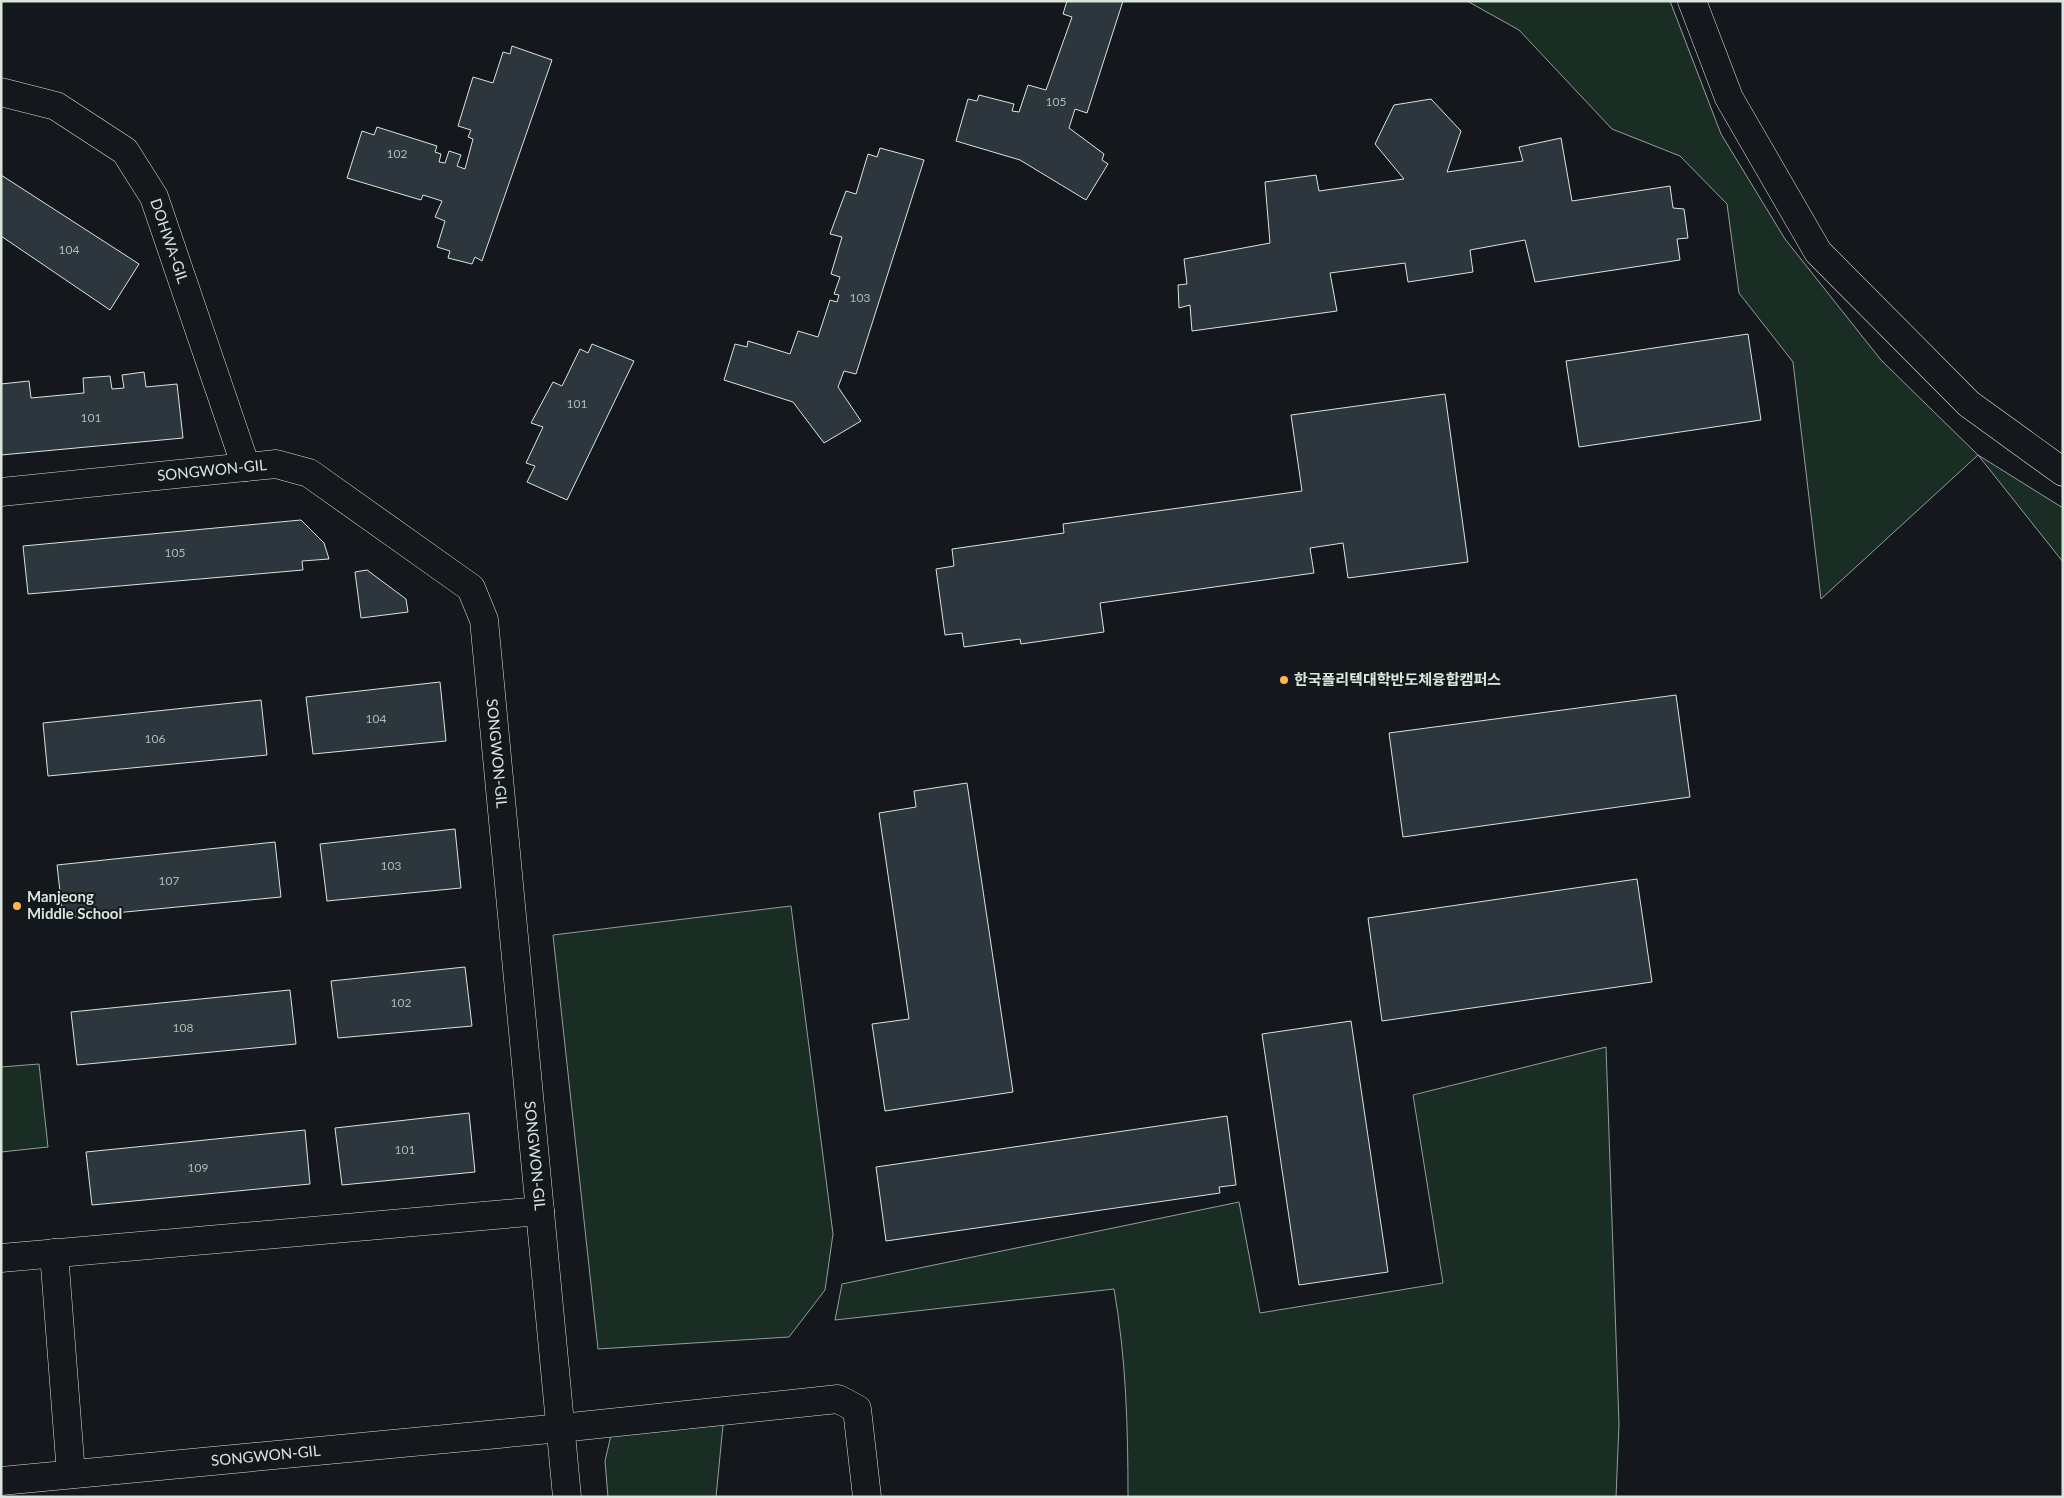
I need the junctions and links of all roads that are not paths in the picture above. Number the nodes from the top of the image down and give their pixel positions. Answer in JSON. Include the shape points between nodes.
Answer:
{"nodes":[{"id":1,"x":1692,"y":1,"type":"edge"},
{"id":2,"x":1,"y":92,"type":"edge"},
{"id":3,"x":246,"y":467,"type":"junction"},
{"id":4,"x":2063,"y":472,"type":"edge"},
{"id":5,"x":1,"y":492,"type":"edge"},
{"id":6,"x":540,"y":1211,"type":"junction"},
{"id":7,"x":54,"y":1253,"type":"junction"},
{"id":8,"x":1,"y":1258,"type":"edge"},
{"id":9,"x":561,"y":1428,"type":"junction"},
{"id":10,"x":71,"y":1474,"type":"junction"},
{"id":11,"x":1,"y":1481,"type":"edge"},
{"id":12,"x":567,"y":1497,"type":"edge"},
{"id":13,"x":866,"y":1497,"type":"edge"}],
"edges":[{"from":1,"to":4,"type":"street","via":[[1729,98],[1818,252],[1968,404]]},
{"from":2,"to":3,"type":"street","name":"DOHWA-GIL","via":[[56,106],[125,152],[154,196]]},
{"from":3,"to":5,"type":"street","name":"SONGWON-GIL"},
{"from":3,"to":6,"type":"street","name":"SONGWON-GIL","via":[[276,464],[309,473],[471,588],[484,620]]},
{"from":6,"to":7,"type":"street"},
{"from":6,"to":9,"type":"street","name":"SONGWON-GIL"},
{"from":7,"to":8,"type":"street"},
{"from":7,"to":10,"type":"street"},
{"from":9,"to":10,"type":"street","name":"SONGWON-GIL"},
{"from":9,"to":12,"type":"street","name":"SONGWON-GIL"},
{"from":9,"to":13,"type":"street","via":[[838,1399],[857,1409]]},
{"from":10,"to":11,"type":"street","name":"SONGWON-GIL"}]}
